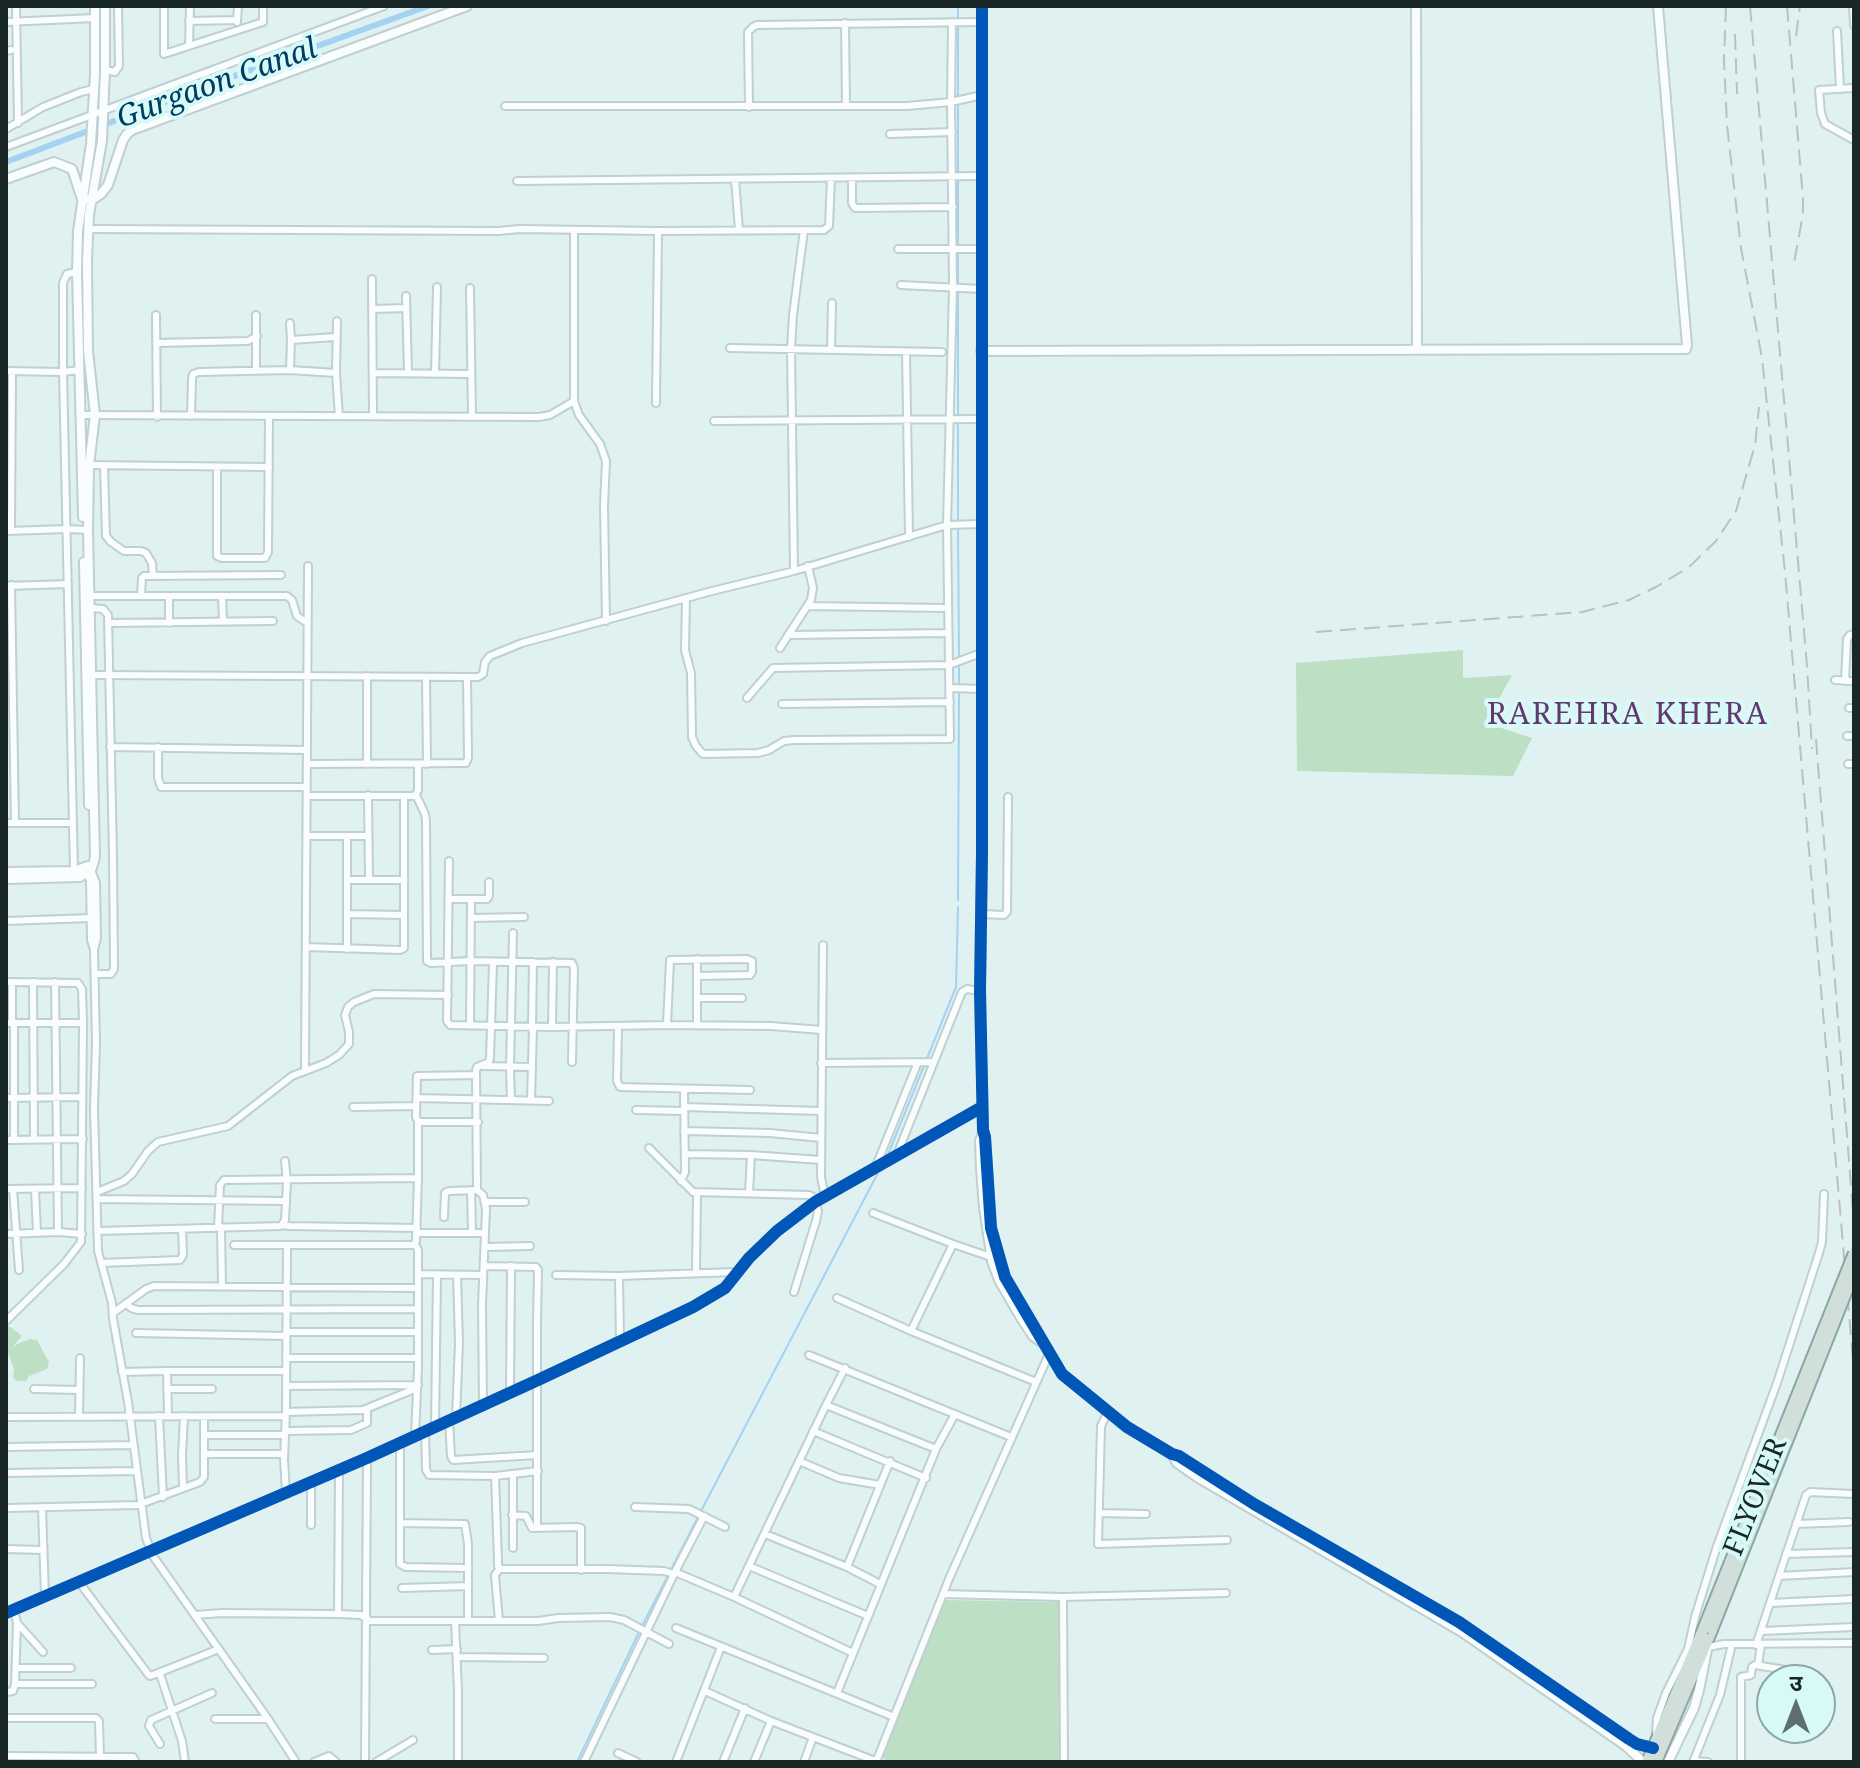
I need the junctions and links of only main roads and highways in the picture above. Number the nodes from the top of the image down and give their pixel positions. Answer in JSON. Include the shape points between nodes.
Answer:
{"nodes":[{"id":1,"x":1854,"y":1253,"type":"edge"},
{"id":2,"x":1854,"y":1273,"type":"edge"},
{"id":3,"x":1708,"y":1636,"type":"junction"},
{"id":4,"x":1645,"y":1762,"type":"edge"},
{"id":5,"x":1656,"y":1762,"type":"edge"}],
"edges":[{"from":1,"to":3,"type":"highway","name":"FLYOVER","bridge":true},
{"from":2,"to":3,"type":"highway","name":"FLYOVER","bridge":true},
{"from":3,"to":4,"type":"highway","name":"FLYOVER"},
{"from":3,"to":5,"type":"highway"}]}
